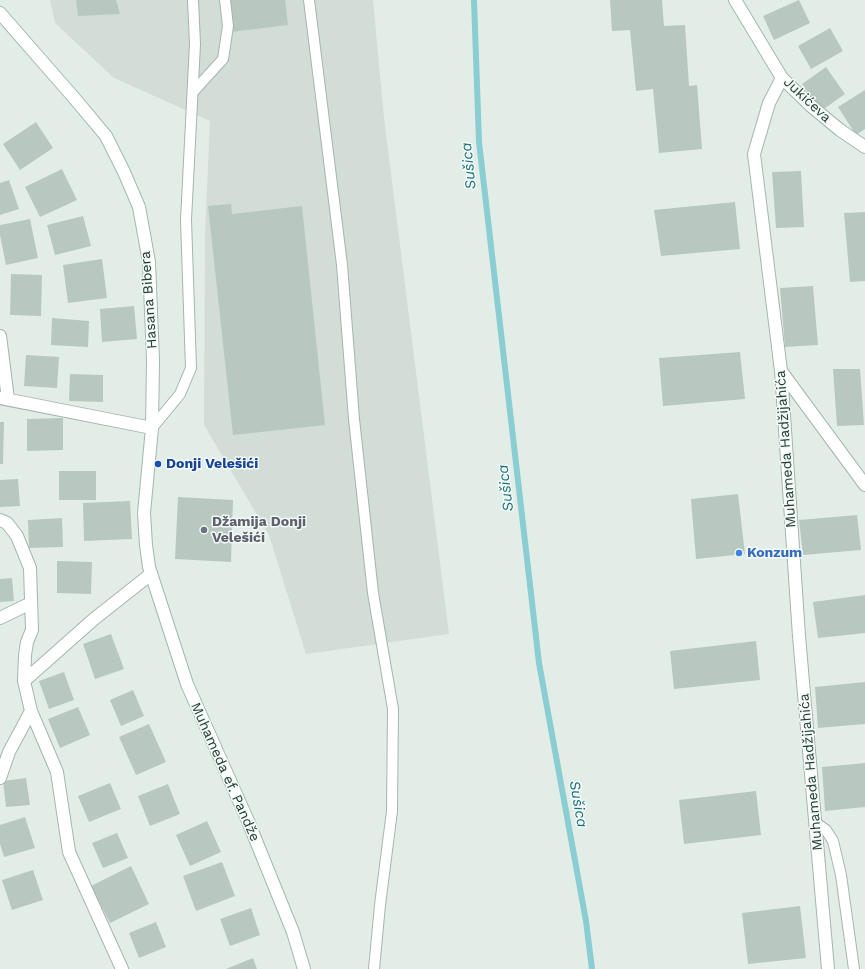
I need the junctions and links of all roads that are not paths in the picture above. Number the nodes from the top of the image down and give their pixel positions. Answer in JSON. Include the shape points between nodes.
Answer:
{"nodes":[{"id":1,"x":192,"y":0,"type":"edge"},
{"id":2,"x":225,"y":0,"type":"edge"},
{"id":3,"x":308,"y":0,"type":"edge"},
{"id":4,"x":736,"y":0,"type":"edge"},
{"id":5,"x":0,"y":14,"type":"edge"},
{"id":6,"x":782,"y":78,"type":"junction"},
{"id":7,"x":193,"y":92,"type":"junction"},
{"id":8,"x":865,"y":147,"type":"edge"},
{"id":9,"x":0,"y":336,"type":"edge"},
{"id":10,"x":781,"y":371,"type":"junction"},
{"id":11,"x":4,"y":398,"type":"edge"},
{"id":12,"x":152,"y":428,"type":"junction"},
{"id":13,"x":865,"y":485,"type":"edge"},
{"id":14,"x":144,"y":513,"type":"joint"},
{"id":15,"x":0,"y":520,"type":"edge"},
{"id":16,"x":151,"y":574,"type":"junction"},
{"id":17,"x":31,"y":603,"type":"junction"},
{"id":18,"x":0,"y":618,"type":"edge"},
{"id":19,"x":24,"y":681,"type":"junction"},
{"id":20,"x":31,"y":711,"type":"junction"},
{"id":21,"x":0,"y":778,"type":"edge"},
{"id":22,"x":816,"y":823,"type":"junction"},
{"id":23,"x":122,"y":969,"type":"edge"},
{"id":24,"x":304,"y":969,"type":"edge"},
{"id":25,"x":374,"y":969,"type":"edge"},
{"id":26,"x":828,"y":969,"type":"edge"},
{"id":27,"x":854,"y":969,"type":"edge"}],
"edges":[{"from":1,"to":7,"type":"lane","via":[[195,44]]},
{"from":2,"to":7,"type":"lane","via":[[228,26],[223,59]]},
{"from":3,"to":25,"type":"lane","via":[[342,265],[354,419],[373,593],[393,709],[392,811]]},
{"from":4,"to":6,"type":"street","name":"Jukićeva"},
{"from":5,"to":12,"type":"street","name":"Hasana Bibera","via":[[106,136],[139,207],[149,262],[153,360]]},
{"from":6,"to":8,"type":"street","name":"Jukićeva","via":[[811,106]]},
{"from":6,"to":10,"type":"street","name":"Muhameda Hadžijahića","via":[[769,103],[754,154]]},
{"from":7,"to":12,"type":"lane","via":[[186,220],[191,368],[180,394]]},
{"from":9,"to":11,"type":"street"},
{"from":10,"to":13,"type":"street"},
{"from":10,"to":22,"type":"street","name":"Muhameda Hadžijahića","via":[[799,636]]},
{"from":11,"to":12,"type":"street"},
{"from":12,"to":14,"type":"street","name":"Hasana Bibera"},
{"from":14,"to":16,"type":"street","name":"Muhameda ef. Pandže"},
{"from":15,"to":17,"type":"street","via":[[7,523],[17,536],[30,568]]},
{"from":16,"to":19,"type":"street","via":[[94,619]]},
{"from":16,"to":24,"type":"street","name":"Muhameda ef. Pandže","via":[[187,684],[248,821],[293,932]]},
{"from":17,"to":18,"type":"street"},
{"from":17,"to":19,"type":"street","via":[[32,630],[27,642]]},
{"from":19,"to":20,"type":"street"},
{"from":20,"to":21,"type":"street","via":[[9,752]]},
{"from":20,"to":23,"type":"street","via":[[57,772],[69,852]]},
{"from":22,"to":26,"type":"street","name":"Muhameda Hadžijahića"},
{"from":22,"to":27,"type":"lane","via":[[826,830],[833,841],[841,875]]}]}
